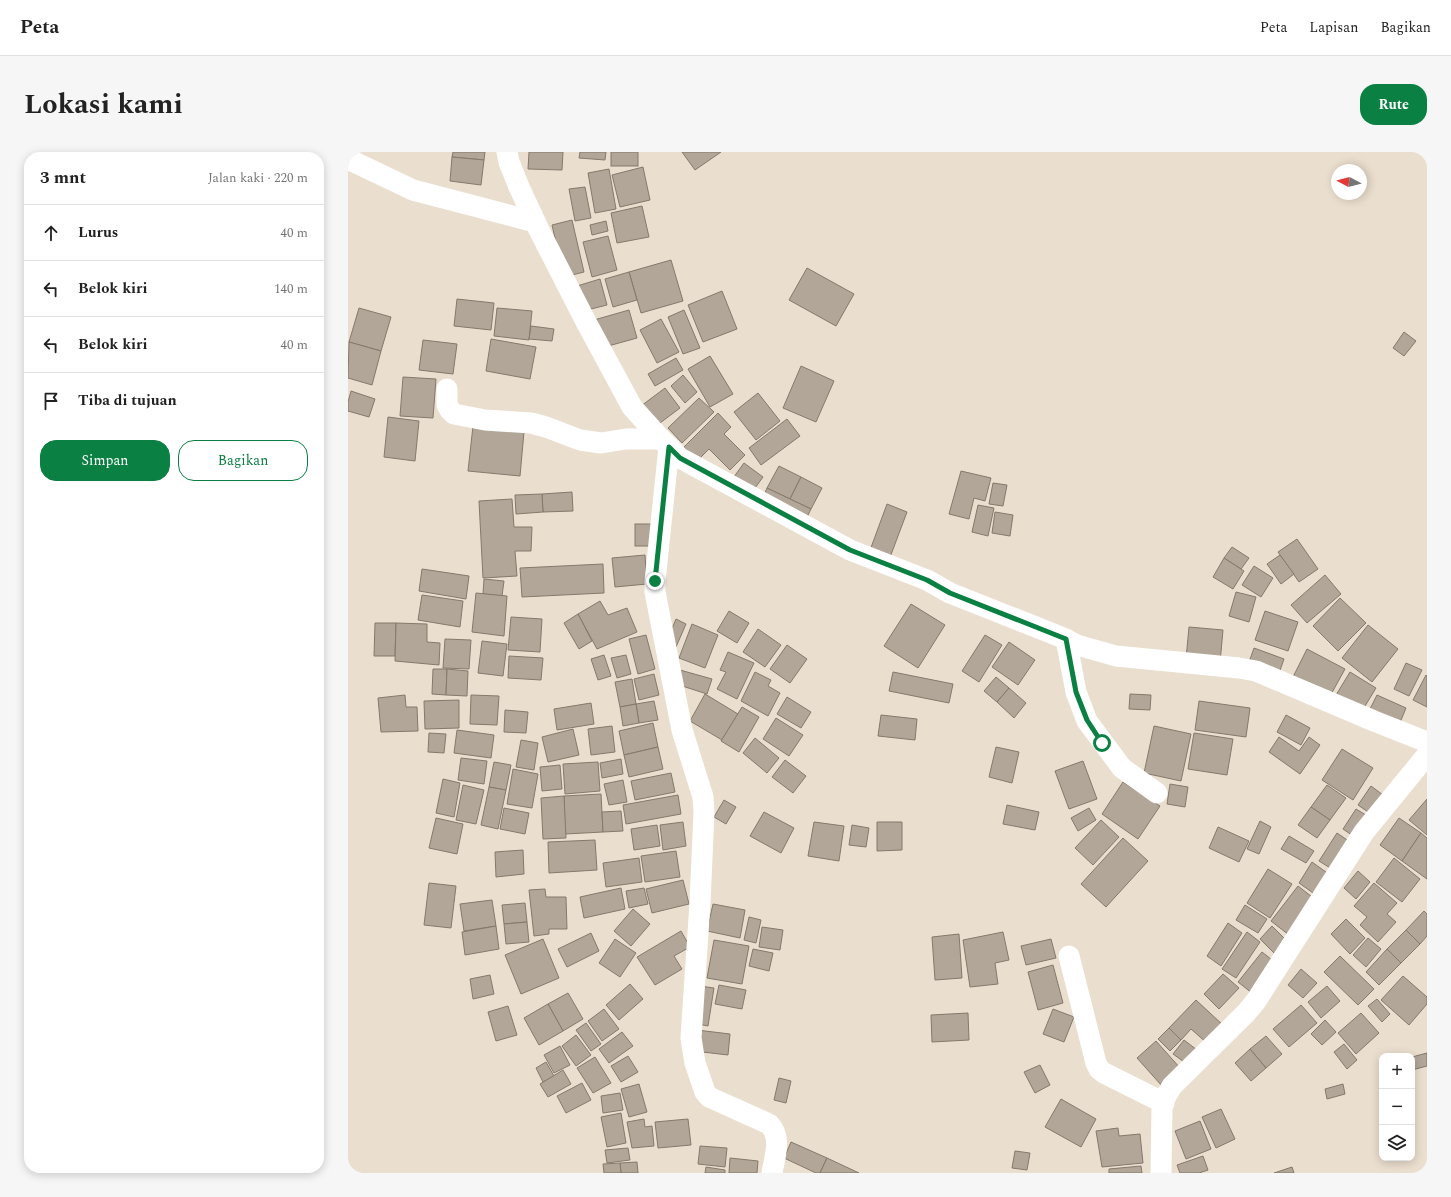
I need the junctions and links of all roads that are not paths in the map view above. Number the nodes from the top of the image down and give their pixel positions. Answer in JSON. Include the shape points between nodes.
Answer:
{"nodes":[{"id":1,"x":507,"y":152,"type":"edge"},
{"id":2,"x":348,"y":160,"type":"edge"},
{"id":3,"x":535,"y":222,"type":"junction"},
{"id":4,"x":447,"y":389,"type":"dead end"},
{"id":5,"x":665,"y":443,"type":"junction"},
{"id":6,"x":1066,"y":639,"type":"junction"},
{"id":7,"x":1427,"y":742,"type":"edge"},
{"id":8,"x":1427,"y":755,"type":"edge"},
{"id":9,"x":1156,"y":794,"type":"dead end"},
{"id":10,"x":1069,"y":956,"type":"dead end"},
{"id":11,"x":1164,"y":1103,"type":"junction"},
{"id":12,"x":772,"y":1173,"type":"edge"},
{"id":13,"x":1161,"y":1173,"type":"edge"}],
"edges":[{"from":1,"to":3,"type":"street","via":[[508,162]]},
{"from":2,"to":3,"type":"street","via":[[412,190]]},
{"from":3,"to":5,"type":"street","via":[[632,407]]},
{"from":4,"to":5,"type":"street","via":[[447,405],[454,414],[539,425],[580,440],[601,443],[626,439]]},
{"from":5,"to":6,"type":"street","via":[[680,458],[850,550]]},
{"from":5,"to":12,"type":"street","via":[[655,592],[682,730],[703,797],[704,812],[692,1044],[704,1092],[709,1097],[774,1129],[777,1145]]},
{"from":6,"to":7,"type":"street","via":[[1077,645],[1116,656],[1256,671]]},
{"from":6,"to":9,"type":"street","via":[[1076,692],[1087,720],[1122,768]]},
{"from":8,"to":11,"type":"street","via":[[1364,832],[1256,1002],[1172,1086]]},
{"from":10,"to":11,"type":"street","via":[[1099,1069]]},
{"from":11,"to":13,"type":"street"}]}
